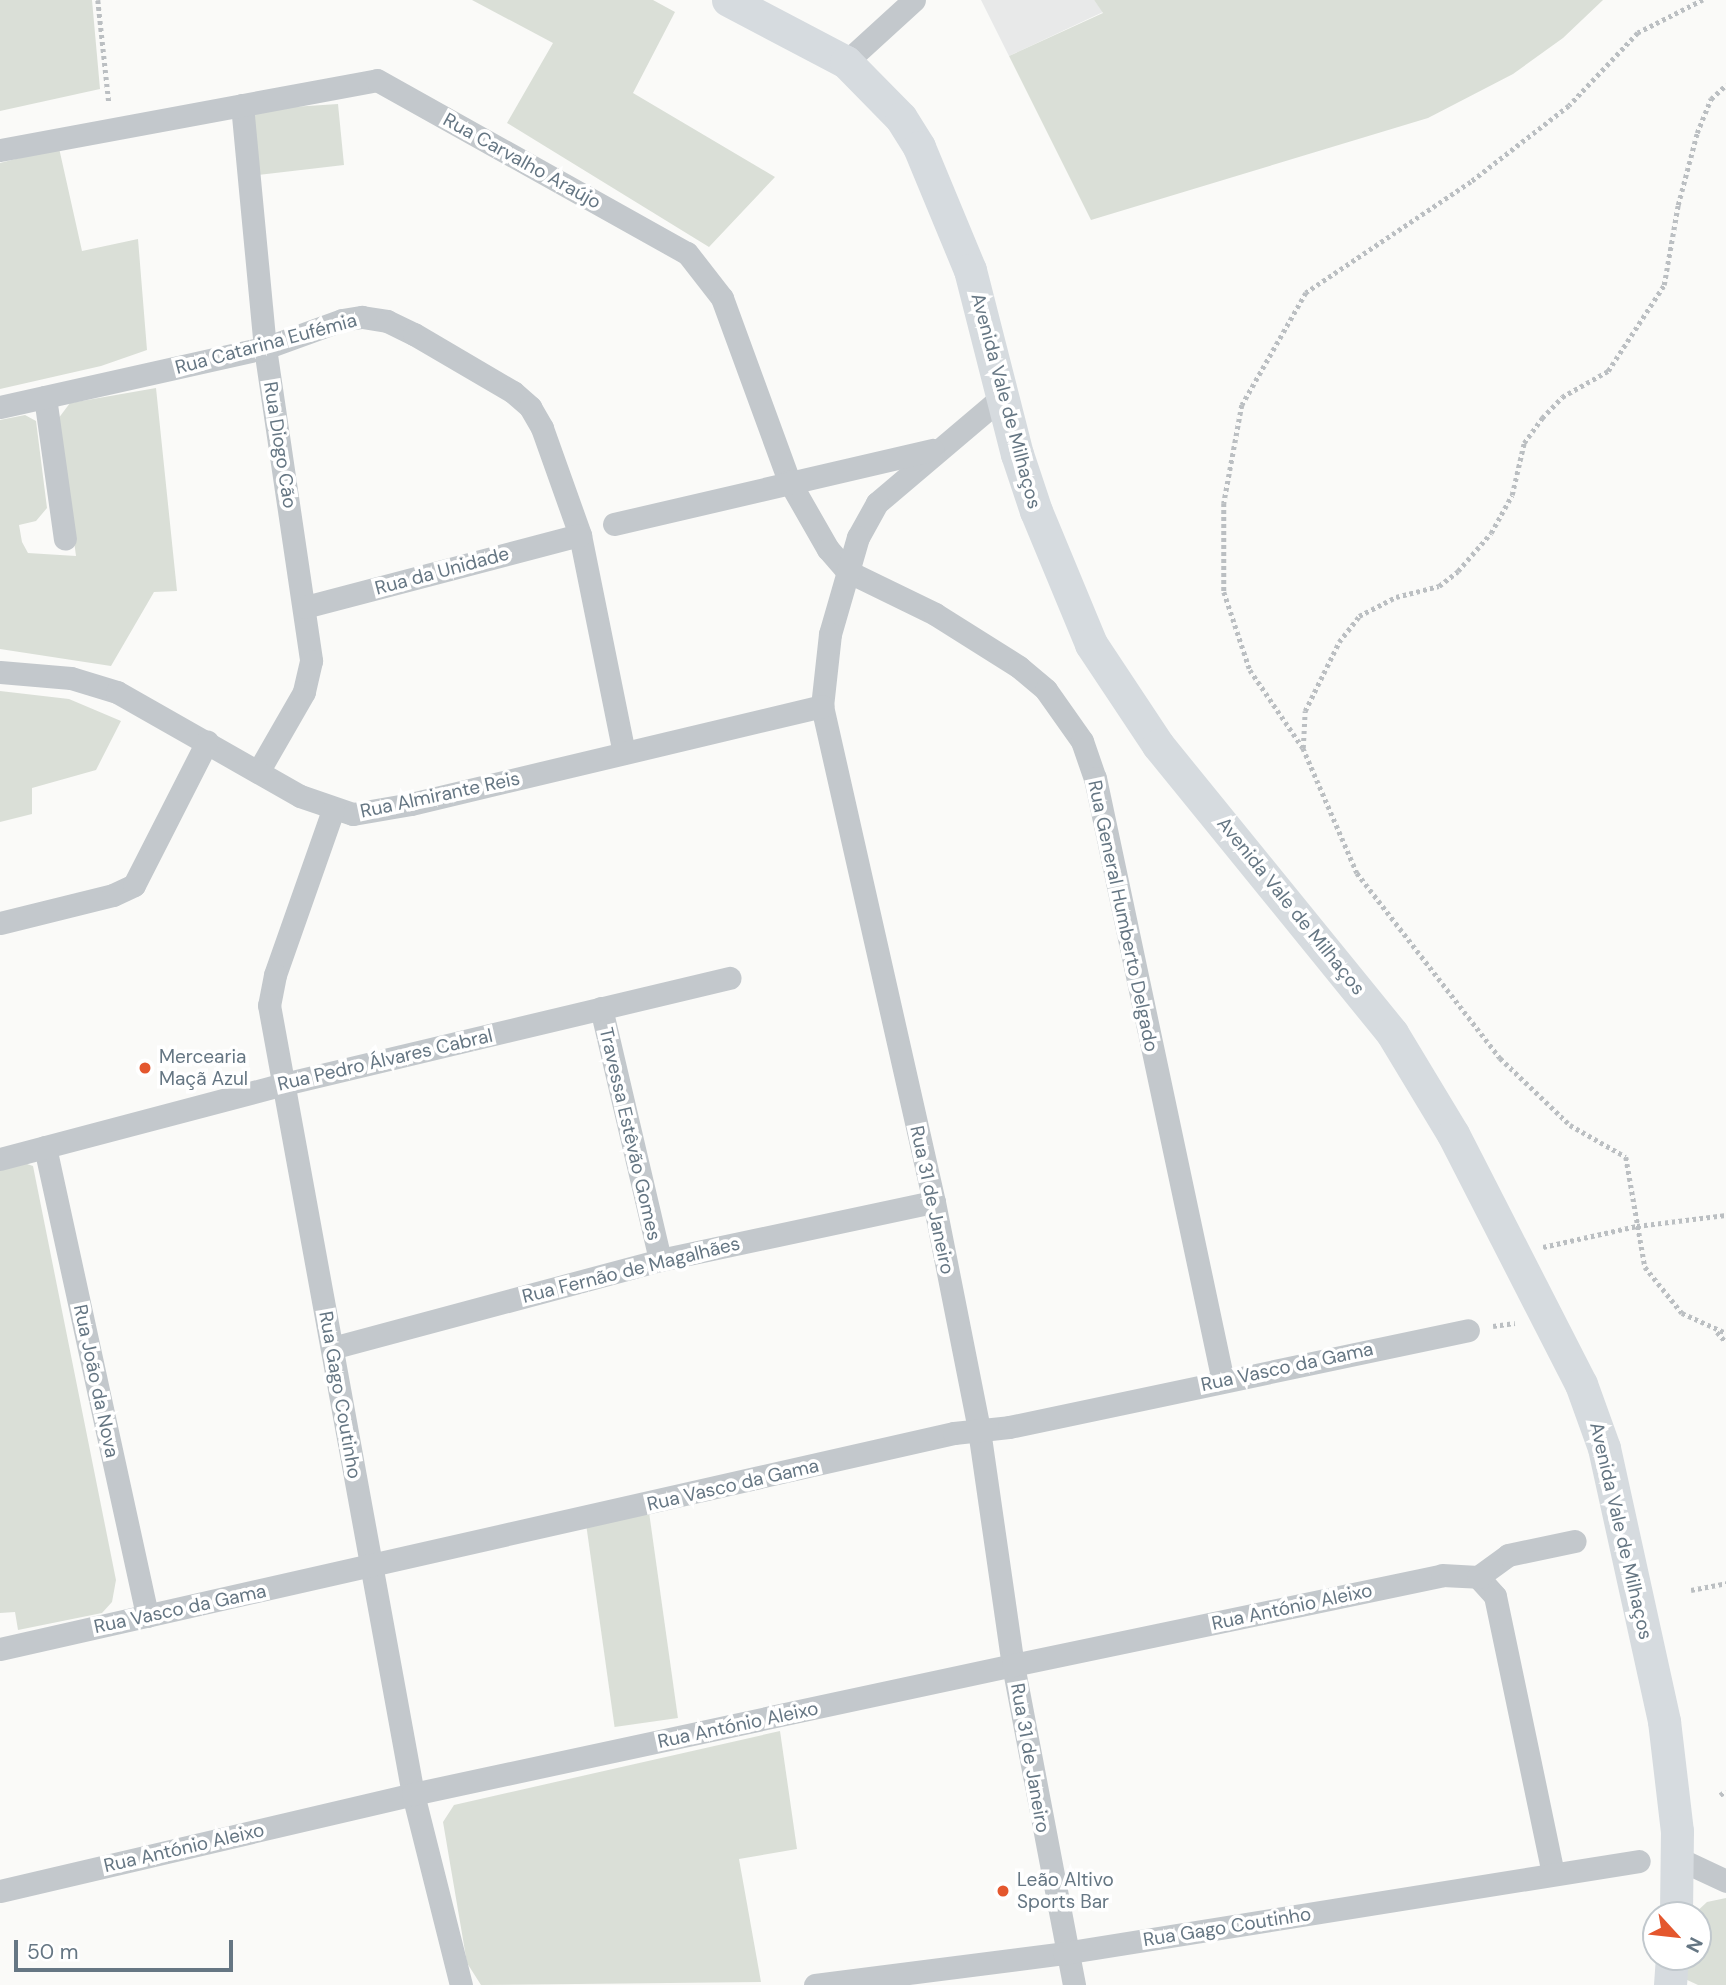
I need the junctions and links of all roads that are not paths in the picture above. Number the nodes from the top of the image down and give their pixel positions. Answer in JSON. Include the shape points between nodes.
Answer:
{"nodes":[{"id":1,"x":728,"y":0,"type":"edge"},
{"id":2,"x":914,"y":0,"type":"edge"},
{"id":3,"x":846,"y":62,"type":"junction"},
{"id":4,"x":242,"y":104,"type":"junction"},
{"id":5,"x":0,"y":150,"type":"edge"},
{"id":6,"x":265,"y":348,"type":"junction"},
{"id":7,"x":45,"y":397,"type":"junction"},
{"id":8,"x":1002,"y":397,"type":"junction"},
{"id":9,"x":0,"y":407,"type":"edge"},
{"id":10,"x":936,"y":449,"type":"junction"},
{"id":11,"x":789,"y":481,"type":"junction"},
{"id":12,"x":614,"y":524,"type":"dead end"},
{"id":13,"x":580,"y":535,"type":"junction"},
{"id":14,"x":65,"y":539,"type":"dead end"},
{"id":15,"x":847,"y":571,"type":"junction"},
{"id":16,"x":305,"y":607,"type":"junction"},
{"id":17,"x":0,"y":672,"type":"edge"},
{"id":18,"x":822,"y":706,"type":"junction"},
{"id":19,"x":206,"y":742,"type":"junction"},
{"id":20,"x":624,"y":753,"type":"junction"},
{"id":21,"x":258,"y":772,"type":"junction"},
{"id":22,"x":333,"y":810,"type":"junction"},
{"id":23,"x":0,"y":923,"type":"edge"},
{"id":24,"x":730,"y":978,"type":"dead end"},
{"id":25,"x":601,"y":1008,"type":"junction"},
{"id":26,"x":284,"y":1084,"type":"junction"},
{"id":27,"x":45,"y":1147,"type":"junction"},
{"id":28,"x":0,"y":1159,"type":"edge"},
{"id":29,"x":934,"y":1202,"type":"junction"},
{"id":30,"x":660,"y":1260,"type":"junction"},
{"id":31,"x":1468,"y":1330,"type":"road end"},
{"id":32,"x":332,"y":1348,"type":"junction"},
{"id":33,"x":1223,"y":1381,"type":"junction"},
{"id":34,"x":979,"y":1430,"type":"junction"},
{"id":35,"x":1575,"y":1541,"type":"dead end"},
{"id":36,"x":371,"y":1569,"type":"junction"},
{"id":37,"x":1478,"y":1577,"type":"junction"},
{"id":38,"x":148,"y":1616,"type":"junction"},
{"id":39,"x":0,"y":1649,"type":"edge"},
{"id":40,"x":1013,"y":1665,"type":"junction"},
{"id":41,"x":413,"y":1794,"type":"junction"},
{"id":42,"x":1678,"y":1858,"type":"junction"},
{"id":43,"x":1639,"y":1861,"type":"dead end"},
{"id":44,"x":1553,"y":1874,"type":"junction"},
{"id":45,"x":1726,"y":1881,"type":"edge"},
{"id":46,"x":0,"y":1891,"type":"edge"},
{"id":47,"x":1676,"y":1901,"type":"edge"},
{"id":48,"x":1064,"y":1953,"type":"junction"},
{"id":49,"x":461,"y":1985,"type":"edge"},
{"id":50,"x":814,"y":1985,"type":"edge"},
{"id":51,"x":1074,"y":1985,"type":"edge"}],
"edges":[{"from":1,"to":3,"type":"street","name":"Avenida Vale de Milhaços"},
{"from":2,"to":3,"type":"street"},
{"from":3,"to":8,"type":"street","name":"Avenida Vale de Milhaços","via":[[901,118],[940,189],[974,282]]},
{"from":4,"to":5,"type":"street","name":"Rua Carvalho Araújo"},
{"from":4,"to":6,"type":"street","name":"Rua Diogo Cão"},
{"from":4,"to":11,"type":"street","name":"Rua Carvalho Araújo","via":[[377,80],[687,253],[722,298]]},
{"from":6,"to":7,"type":"street","name":"Rua Catarina Eufémia"},
{"from":6,"to":13,"type":"street","name":"Rua Catarina Eufémia","via":[[362,317],[414,334],[502,386],[530,407],[542,428]]},
{"from":6,"to":16,"type":"street","name":"Rua Diogo Cão"},
{"from":7,"to":9,"type":"street","name":"Rua Catarina Eufémia"},
{"from":7,"to":14,"type":"street"},
{"from":8,"to":10,"type":"street","name":"Rua 31 de Janeiro"},
{"from":8,"to":42,"type":"street","name":"Avenida Vale de Milhaços","via":[[1056,566],[1114,684],[1158,745],[1392,1033],[1453,1134],[1581,1384],[1604,1448],[1664,1721]]},
{"from":10,"to":11,"type":"street","name":"Rua 31 de Janeiro"},
{"from":10,"to":15,"type":"street","name":"Rua 31 de Janeiro","via":[[877,503]]},
{"from":11,"to":12,"type":"street","name":"Rua 31 de Janeiro"},
{"from":11,"to":15,"type":"street","name":"Rua Carvalho Araújo","via":[[828,549]]},
{"from":13,"to":16,"type":"street","name":"Rua da Unidade"},
{"from":13,"to":20,"type":"street","name":"Rua Catarina Eufémia"},
{"from":15,"to":18,"type":"street","name":"Rua 31 de Janeiro","via":[[824,666]]},
{"from":15,"to":33,"type":"street","name":"Rua General Humberto Delgado","via":[[935,614],[1019,667],[1046,690],[1082,741],[1095,778]]},
{"from":16,"to":21,"type":"street","name":"Rua Diogo Cão","via":[[309,677]]},
{"from":17,"to":19,"type":"street","name":"Rua Almirante Reis","via":[[71,678],[117,692]]},
{"from":18,"to":20,"type":"street","name":"Rua Almirante Reis"},
{"from":18,"to":29,"type":"street","name":"Rua 31 de Janeiro"},
{"from":19,"to":21,"type":"street","name":"Rua Almirante Reis"},
{"from":19,"to":23,"type":"street","via":[[134,885],[113,895]]},
{"from":20,"to":22,"type":"street","name":"Rua Almirante Reis","via":[[375,812]]},
{"from":21,"to":22,"type":"street","name":"Rua Almirante Reis"},
{"from":22,"to":26,"type":"street","name":"Rua Gago Coutinho","via":[[270,996]]},
{"from":24,"to":25,"type":"street","name":"Rua Pedro Álvares Cabral"},
{"from":25,"to":26,"type":"street","name":"Rua Pedro Álvares Cabral"},
{"from":25,"to":30,"type":"street","name":"Travessa Estêvão Gomes"},
{"from":26,"to":27,"type":"street","name":"Rua Pedro Álvares Cabral"},
{"from":26,"to":32,"type":"street","name":"Rua Gago Coutinho"},
{"from":27,"to":28,"type":"street","name":"Rua Pedro Álvares Cabral"},
{"from":27,"to":38,"type":"street","name":"Rua João da Nova"},
{"from":29,"to":30,"type":"street","name":"Rua Fernão de Magalhães"},
{"from":29,"to":34,"type":"street","name":"Rua 31 de Janeiro"},
{"from":30,"to":32,"type":"street","name":"Rua Fernão de Magalhães"},
{"from":31,"to":33,"type":"street","name":"Rua Vasco da Gama"},
{"from":32,"to":36,"type":"street","name":"Rua Gago Coutinho"},
{"from":33,"to":34,"type":"street","name":"Rua Vasco da Gama"},
{"from":34,"to":36,"type":"street","name":"Rua Vasco da Gama"},
{"from":34,"to":40,"type":"street","name":"Rua 31 de Janeiro"},
{"from":35,"to":37,"type":"street","via":[[1508,1555]]},
{"from":36,"to":38,"type":"street","name":"Rua Vasco da Gama"},
{"from":36,"to":41,"type":"street","name":"Rua Gago Coutinho"},
{"from":37,"to":40,"type":"street","name":"Rua António Aleixo","via":[[1442,1576]]},
{"from":37,"to":44,"type":"street","via":[[1495,1596]]},
{"from":38,"to":39,"type":"street","name":"Rua Vasco da Gama"},
{"from":40,"to":41,"type":"street","name":"Rua António Aleixo"},
{"from":40,"to":48,"type":"street","name":"Rua 31 de Janeiro"},
{"from":41,"to":46,"type":"street","name":"Rua António Aleixo"},
{"from":41,"to":49,"type":"street","name":"Rua Gago Coutinho"},
{"from":42,"to":45,"type":"street"},
{"from":42,"to":47,"type":"street","name":"Avenida Vale de Milhaços"},
{"from":43,"to":44,"type":"street","name":"Rua Gago Coutinho"},
{"from":44,"to":48,"type":"street","name":"Rua Gago Coutinho"},
{"from":48,"to":50,"type":"street","name":"Rua Gago Coutinho"},
{"from":48,"to":51,"type":"street","name":"Rua 31 de Janeiro"}]}
